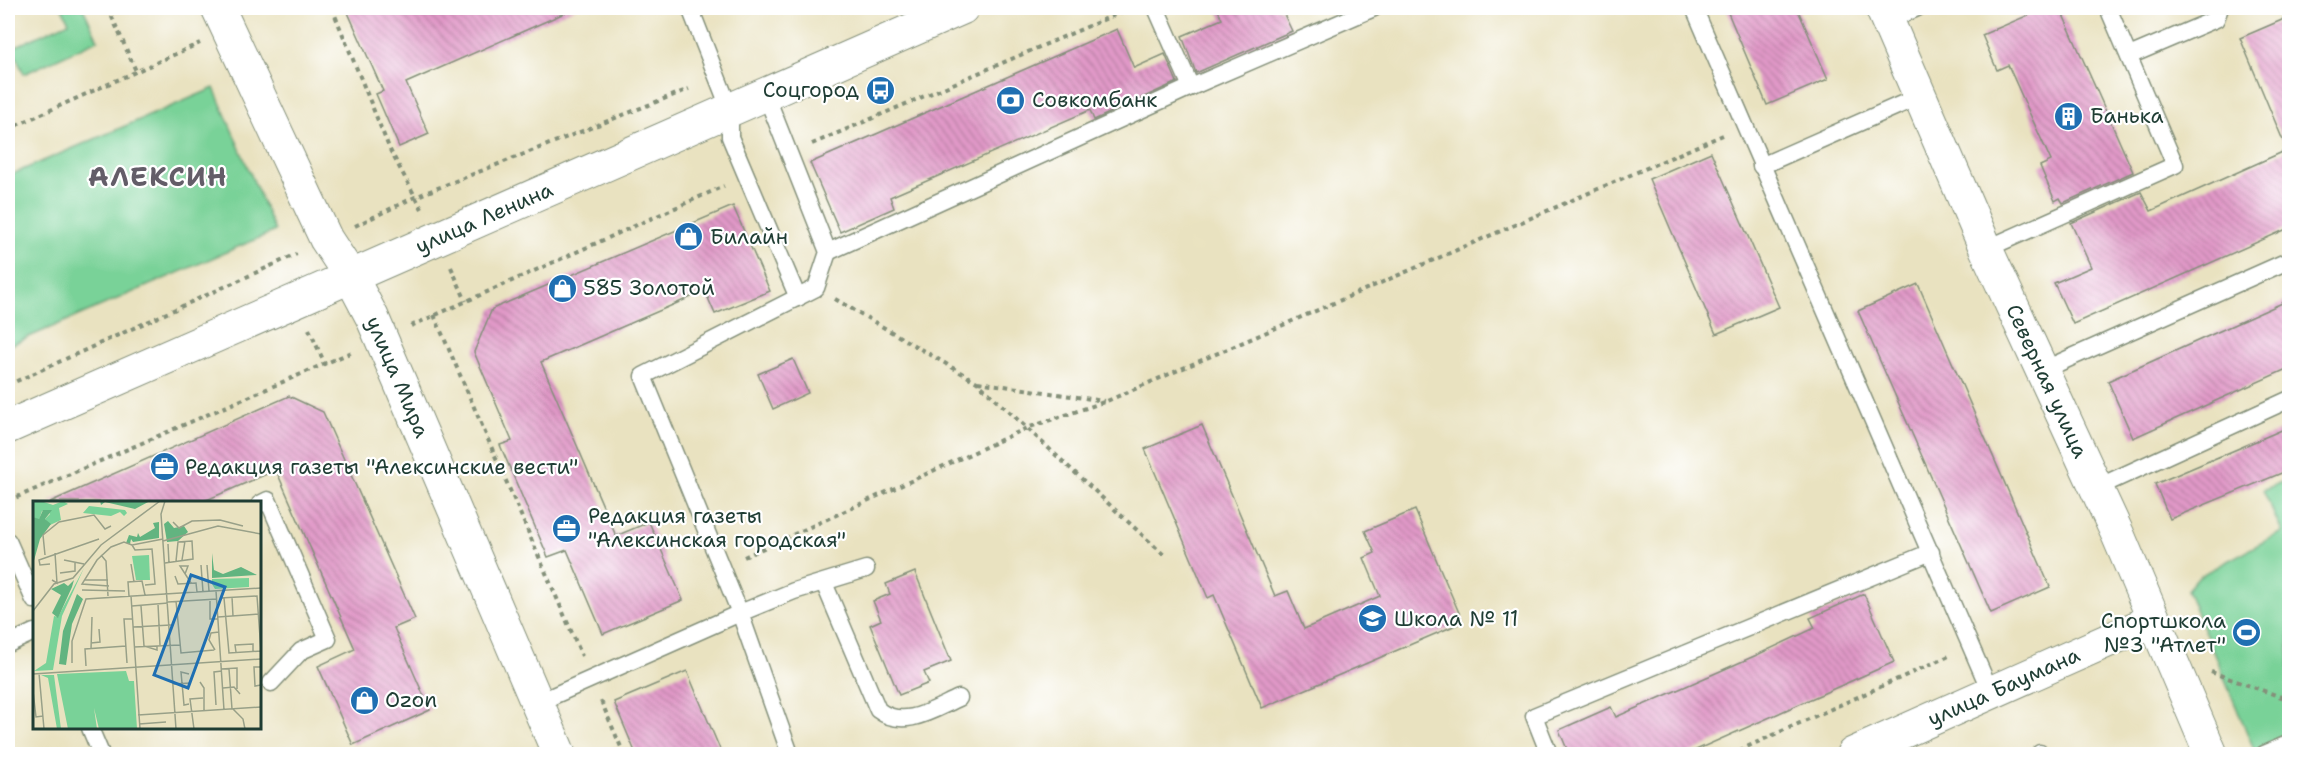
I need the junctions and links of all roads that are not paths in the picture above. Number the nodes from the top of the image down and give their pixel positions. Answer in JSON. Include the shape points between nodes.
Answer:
{"nodes":[{"id":1,"x":690,"y":8,"type":"edge"},
{"id":2,"x":962,"y":8,"type":"edge"},
{"id":3,"x":1156,"y":8,"type":"edge"},
{"id":4,"x":1374,"y":8,"type":"edge"},
{"id":5,"x":1694,"y":8,"type":"edge"},
{"id":6,"x":2108,"y":8,"type":"edge"},
{"id":7,"x":2220,"y":8,"type":"edge"},
{"id":8,"x":1896,"y":12,"type":"edge"},
{"id":9,"x":223,"y":19,"type":"edge"},
{"id":10,"x":2129,"y":56,"type":"junction"},
{"id":11,"x":1191,"y":87,"type":"junction"},
{"id":12,"x":766,"y":95,"type":"junction"},
{"id":13,"x":1920,"y":96,"type":"junction"},
{"id":14,"x":730,"y":110,"type":"junction"},
{"id":15,"x":1761,"y":166,"type":"junction"},
{"id":16,"x":1986,"y":249,"type":"junction"},
{"id":17,"x":828,"y":252,"type":"junction"},
{"id":18,"x":2289,"y":260,"type":"edge"},
{"id":19,"x":351,"y":277,"type":"junction"},
{"id":20,"x":798,"y":298,"type":"junction"},
{"id":21,"x":2043,"y":370,"type":"junction"},
{"id":22,"x":2289,"y":399,"type":"edge"},
{"id":23,"x":8,"y":427,"type":"edge"},
{"id":24,"x":2096,"y":488,"type":"junction"},
{"id":25,"x":261,"y":504,"type":"edge"},
{"id":26,"x":8,"y":541,"type":"edge"},
{"id":27,"x":1931,"y":552,"type":"junction"},
{"id":28,"x":866,"y":569,"type":"dead end"},
{"id":29,"x":824,"y":583,"type":"junction"},
{"id":30,"x":33,"y":598,"type":"edge"},
{"id":31,"x":740,"y":613,"type":"junction"},
{"id":32,"x":2154,"y":620,"type":"junction"},
{"id":33,"x":33,"y":632,"type":"edge"},
{"id":34,"x":8,"y":644,"type":"edge"},
{"id":35,"x":271,"y":683,"type":"dead end"},
{"id":36,"x":1991,"y":693,"type":"junction"},
{"id":37,"x":959,"y":698,"type":"dead end"},
{"id":38,"x":537,"y":703,"type":"junction"},
{"id":39,"x":90,"y":729,"type":"edge"},
{"id":40,"x":2289,"y":743,"type":"edge"},
{"id":41,"x":101,"y":754,"type":"edge"},
{"id":42,"x":559,"y":754,"type":"edge"},
{"id":43,"x":790,"y":754,"type":"edge"},
{"id":44,"x":1549,"y":754,"type":"edge"},
{"id":45,"x":1853,"y":754,"type":"edge"},
{"id":46,"x":2211,"y":754,"type":"edge"},
{"id":47,"x":2264,"y":754,"type":"edge"}],
"edges":[{"from":1,"to":14,"type":"lane"},
{"from":2,"to":12,"type":"street","name":"улица Ленина"},
{"from":3,"to":11,"type":"lane"},
{"from":4,"to":11,"type":"lane"},
{"from":5,"to":15,"type":"lane"},
{"from":6,"to":10,"type":"lane"},
{"from":7,"to":10,"type":"lane","via":[[2216,19]]},
{"from":8,"to":13,"type":"street","name":"Северная улица"},
{"from":9,"to":19,"type":"street","name":"улица Мира","via":[[326,239]]},
{"from":10,"to":16,"type":"lane","via":[[2175,165]]},
{"from":11,"to":17,"type":"lane"},
{"from":12,"to":14,"type":"street","name":"улица Ленина"},
{"from":12,"to":17,"type":"lane"},
{"from":13,"to":15,"type":"lane"},
{"from":13,"to":16,"type":"street","name":"Северная улица"},
{"from":14,"to":19,"type":"street","name":"улица Ленина"},
{"from":14,"to":20,"type":"lane","via":[[730,137]]},
{"from":15,"to":27,"type":"lane"},
{"from":16,"to":21,"type":"street","name":"Северная улица"},
{"from":17,"to":20,"type":"lane","via":[[816,288]]},
{"from":18,"to":21,"type":"lane"},
{"from":19,"to":23,"type":"street","name":"улица Ленина"},
{"from":19,"to":38,"type":"street","name":"улица Мира","via":[[382,339]]},
{"from":20,"to":31,"type":"lane","via":[[643,375]]},
{"from":21,"to":24,"type":"street","name":"Северная улица"},
{"from":22,"to":24,"type":"lane"},
{"from":24,"to":32,"type":"street","name":"Северная улица"},
{"from":25,"to":35,"type":"lane","via":[[268,500],[328,639],[301,651]]},
{"from":26,"to":30,"type":"lane"},
{"from":27,"to":36,"type":"lane"},
{"from":27,"to":44,"type":"lane","via":[[1534,716]]},
{"from":28,"to":29,"type":"lane"},
{"from":29,"to":31,"type":"lane"},
{"from":29,"to":37,"type":"lane","via":[[878,710],[901,720]]},
{"from":31,"to":38,"type":"lane"},
{"from":31,"to":43,"type":"lane"},
{"from":32,"to":36,"type":"street","name":"улица Баумана"},
{"from":32,"to":46,"type":"street","name":"Северная улица"},
{"from":33,"to":34,"type":"lane"},
{"from":36,"to":45,"type":"street","name":"улица Баумана"},
{"from":38,"to":42,"type":"street","name":"улица Мира"},
{"from":39,"to":41,"type":"lane"},
{"from":40,"to":47,"type":"lane"}]}
